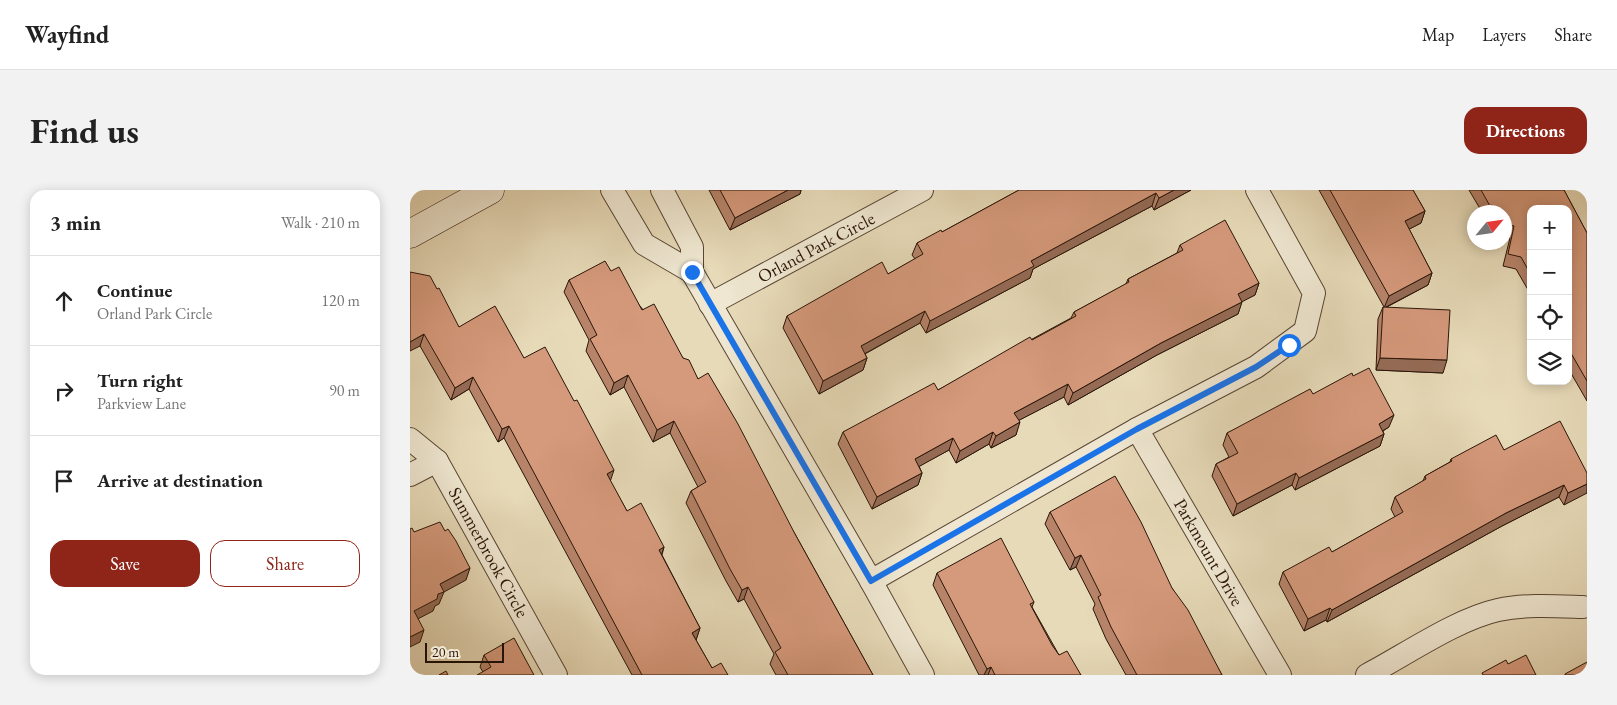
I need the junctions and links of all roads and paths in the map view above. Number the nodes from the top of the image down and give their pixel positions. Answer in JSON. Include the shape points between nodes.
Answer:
{"nodes":[{"id":1,"x":490,"y":190,"type":"edge"},
{"id":2,"x":612,"y":190,"type":"edge"},
{"id":3,"x":662,"y":190,"type":"edge"},
{"id":4,"x":922,"y":190,"type":"edge"},
{"id":5,"x":1257,"y":190,"type":"edge"},
{"id":6,"x":410,"y":234,"type":"edge"},
{"id":7,"x":692,"y":272,"type":"junction"},
{"id":8,"x":710,"y":304,"type":"junction"},
{"id":9,"x":1137,"y":429,"type":"junction"},
{"id":10,"x":410,"y":438,"type":"edge"},
{"id":11,"x":438,"y":461,"type":"junction"},
{"id":12,"x":410,"y":475,"type":"edge"},
{"id":13,"x":871,"y":581,"type":"junction"},
{"id":14,"x":1583,"y":607,"type":"dead end"},
{"id":15,"x":556,"y":675,"type":"edge"},
{"id":16,"x":923,"y":675,"type":"edge"},
{"id":17,"x":1280,"y":675,"type":"edge"},
{"id":18,"x":1366,"y":675,"type":"edge"}],
"edges":[{"from":1,"to":6,"type":"main road"},
{"from":2,"to":7,"type":"street","via":[[644,244]]},
{"from":3,"to":7,"type":"street","via":[[692,246]]},
{"from":4,"to":8,"type":"street","name":"Orland Park Circle"},
{"from":5,"to":9,"type":"street","via":[[1314,292],[1305,331],[1256,367]]},
{"from":7,"to":8,"type":"street"},
{"from":8,"to":13,"type":"street"},
{"from":9,"to":13,"type":"street"},
{"from":9,"to":17,"type":"street","name":"Parkmount Drive"},
{"from":10,"to":11,"type":"street","name":"Summerbrook Circle"},
{"from":11,"to":12,"type":"street"},
{"from":11,"to":15,"type":"street","name":"Summerbrook Circle"},
{"from":13,"to":16,"type":"street"},
{"from":14,"to":18,"type":"street","via":[[1542,605],[1497,610],[1462,624]]}]}
